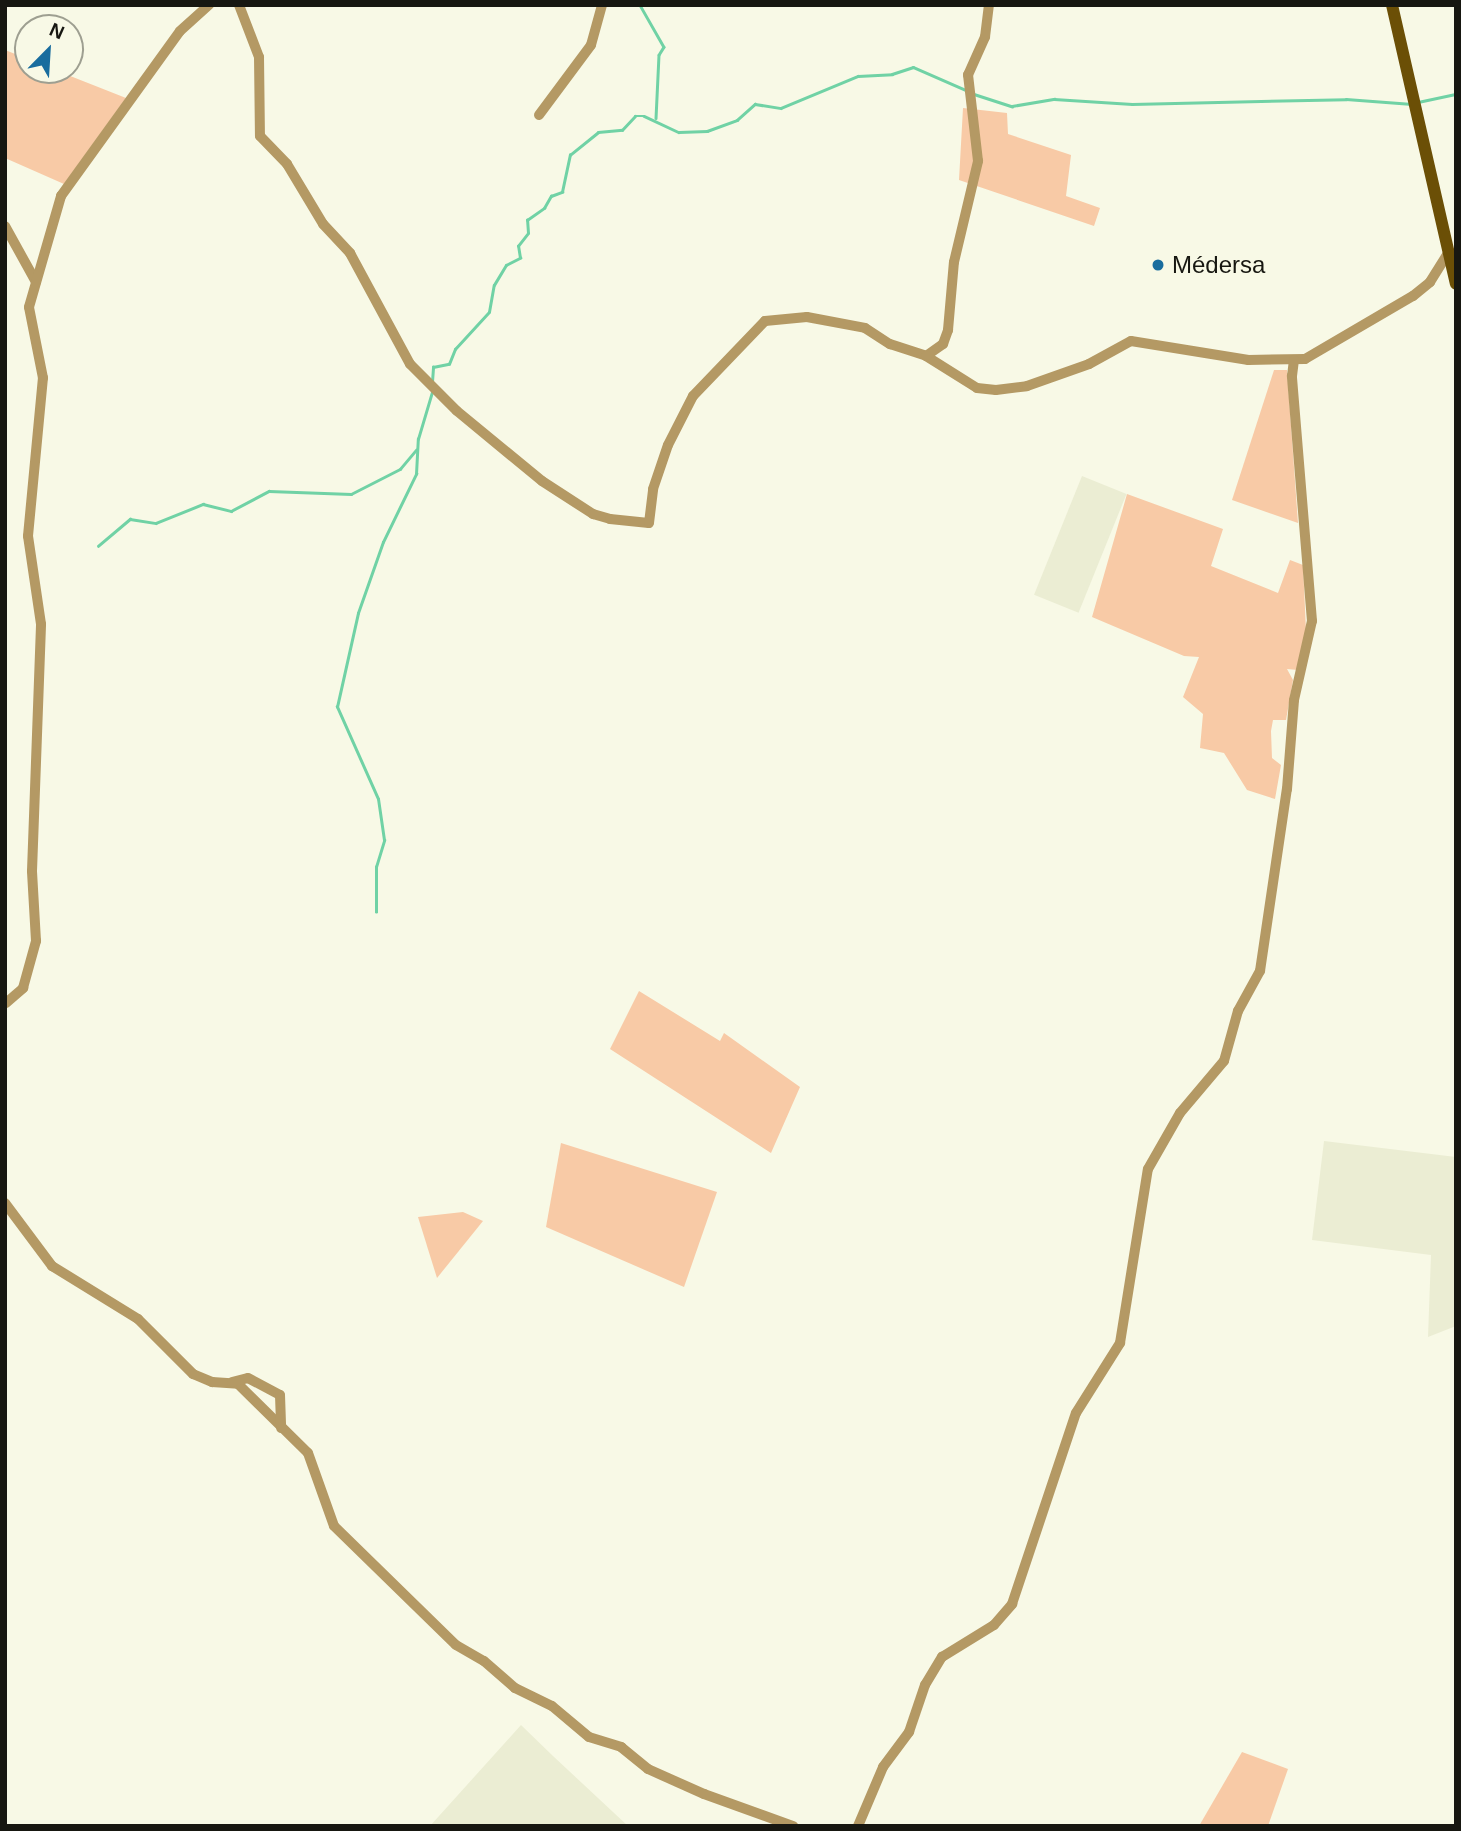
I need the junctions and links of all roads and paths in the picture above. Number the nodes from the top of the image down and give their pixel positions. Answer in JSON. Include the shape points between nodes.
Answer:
{"nodes":[{"id":1,"x":209,"y":5,"type":"edge"},
{"id":2,"x":239,"y":5,"type":"edge"},
{"id":3,"x":602,"y":5,"type":"edge"},
{"id":4,"x":989,"y":5,"type":"edge"},
{"id":5,"x":1392,"y":5,"type":"edge"},
{"id":6,"x":539,"y":115,"type":"dead end"},
{"id":7,"x":5,"y":226,"type":"edge"},
{"id":8,"x":1452,"y":257,"type":"edge"},
{"id":9,"x":36,"y":282,"type":"junction"},
{"id":10,"x":1456,"y":284,"type":"edge"},
{"id":11,"x":926,"y":356,"type":"junction"},
{"id":12,"x":1294,"y":360,"type":"junction"},
{"id":13,"x":6,"y":1003,"type":"edge"},
{"id":14,"x":5,"y":1203,"type":"edge"},
{"id":15,"x":5,"y":1224,"type":"edge"},
{"id":16,"x":22,"y":1228,"type":"junction"},
{"id":17,"x":232,"y":1381,"type":"junction"},
{"id":18,"x":281,"y":1428,"type":"junction"},
{"id":19,"x":793,"y":1826,"type":"edge"},
{"id":20,"x":858,"y":1826,"type":"edge"}],
"edges":[{"from":1,"to":9,"type":"street","via":[[180,31],[61,196]]},
{"from":2,"to":11,"type":"street","via":[[259,57],[260,136],[287,164],[323,224],[350,253],[410,364],[471,423],[542,481],[593,514],[649,523],[653,489],[668,444],[694,396],[765,321],[807,317],[847,322]]},
{"from":3,"to":6,"type":"street","via":[[592,46]]},
{"from":4,"to":11,"type":"street","via":[[985,37],[968,75],[978,161],[954,262],[948,330],[943,344]]},
{"from":5,"to":8,"type":"main road"},
{"from":7,"to":9,"type":"street"},
{"from":8,"to":10,"type":"main road"},
{"from":8,"to":12,"type":"street","via":[[1413,296],[1320,354]]},
{"from":9,"to":13,"type":"street","via":[[29,313],[43,378],[28,536],[41,624],[32,871],[36,941],[23,988]]},
{"from":11,"to":12,"type":"street","via":[[977,388],[996,390],[1027,386],[1089,364],[1131,341],[1248,360]]},
{"from":12,"to":20,"type":"street","via":[[1312,621],[1294,701],[1287,789],[1260,971],[1238,1011],[1224,1061],[1180,1113],[1148,1169],[1121,1343],[1076,1413],[1012,1604],[994,1625],[942,1657],[925,1685],[909,1732],[883,1767]]},
{"from":14,"to":16,"type":"street"},
{"from":15,"to":16,"type":"street"},
{"from":16,"to":17,"type":"street","via":[[52,1266],[138,1318],[193,1374],[212,1382]]},
{"from":17,"to":18,"type":"street"},
{"from":17,"to":18,"type":"street","via":[[248,1378],[280,1395],[284,1401]]},
{"from":18,"to":19,"type":"street","via":[[314,1464],[334,1526],[456,1645],[484,1661],[515,1688],[552,1706],[589,1738],[621,1747],[648,1769],[693,1789]]}]}
